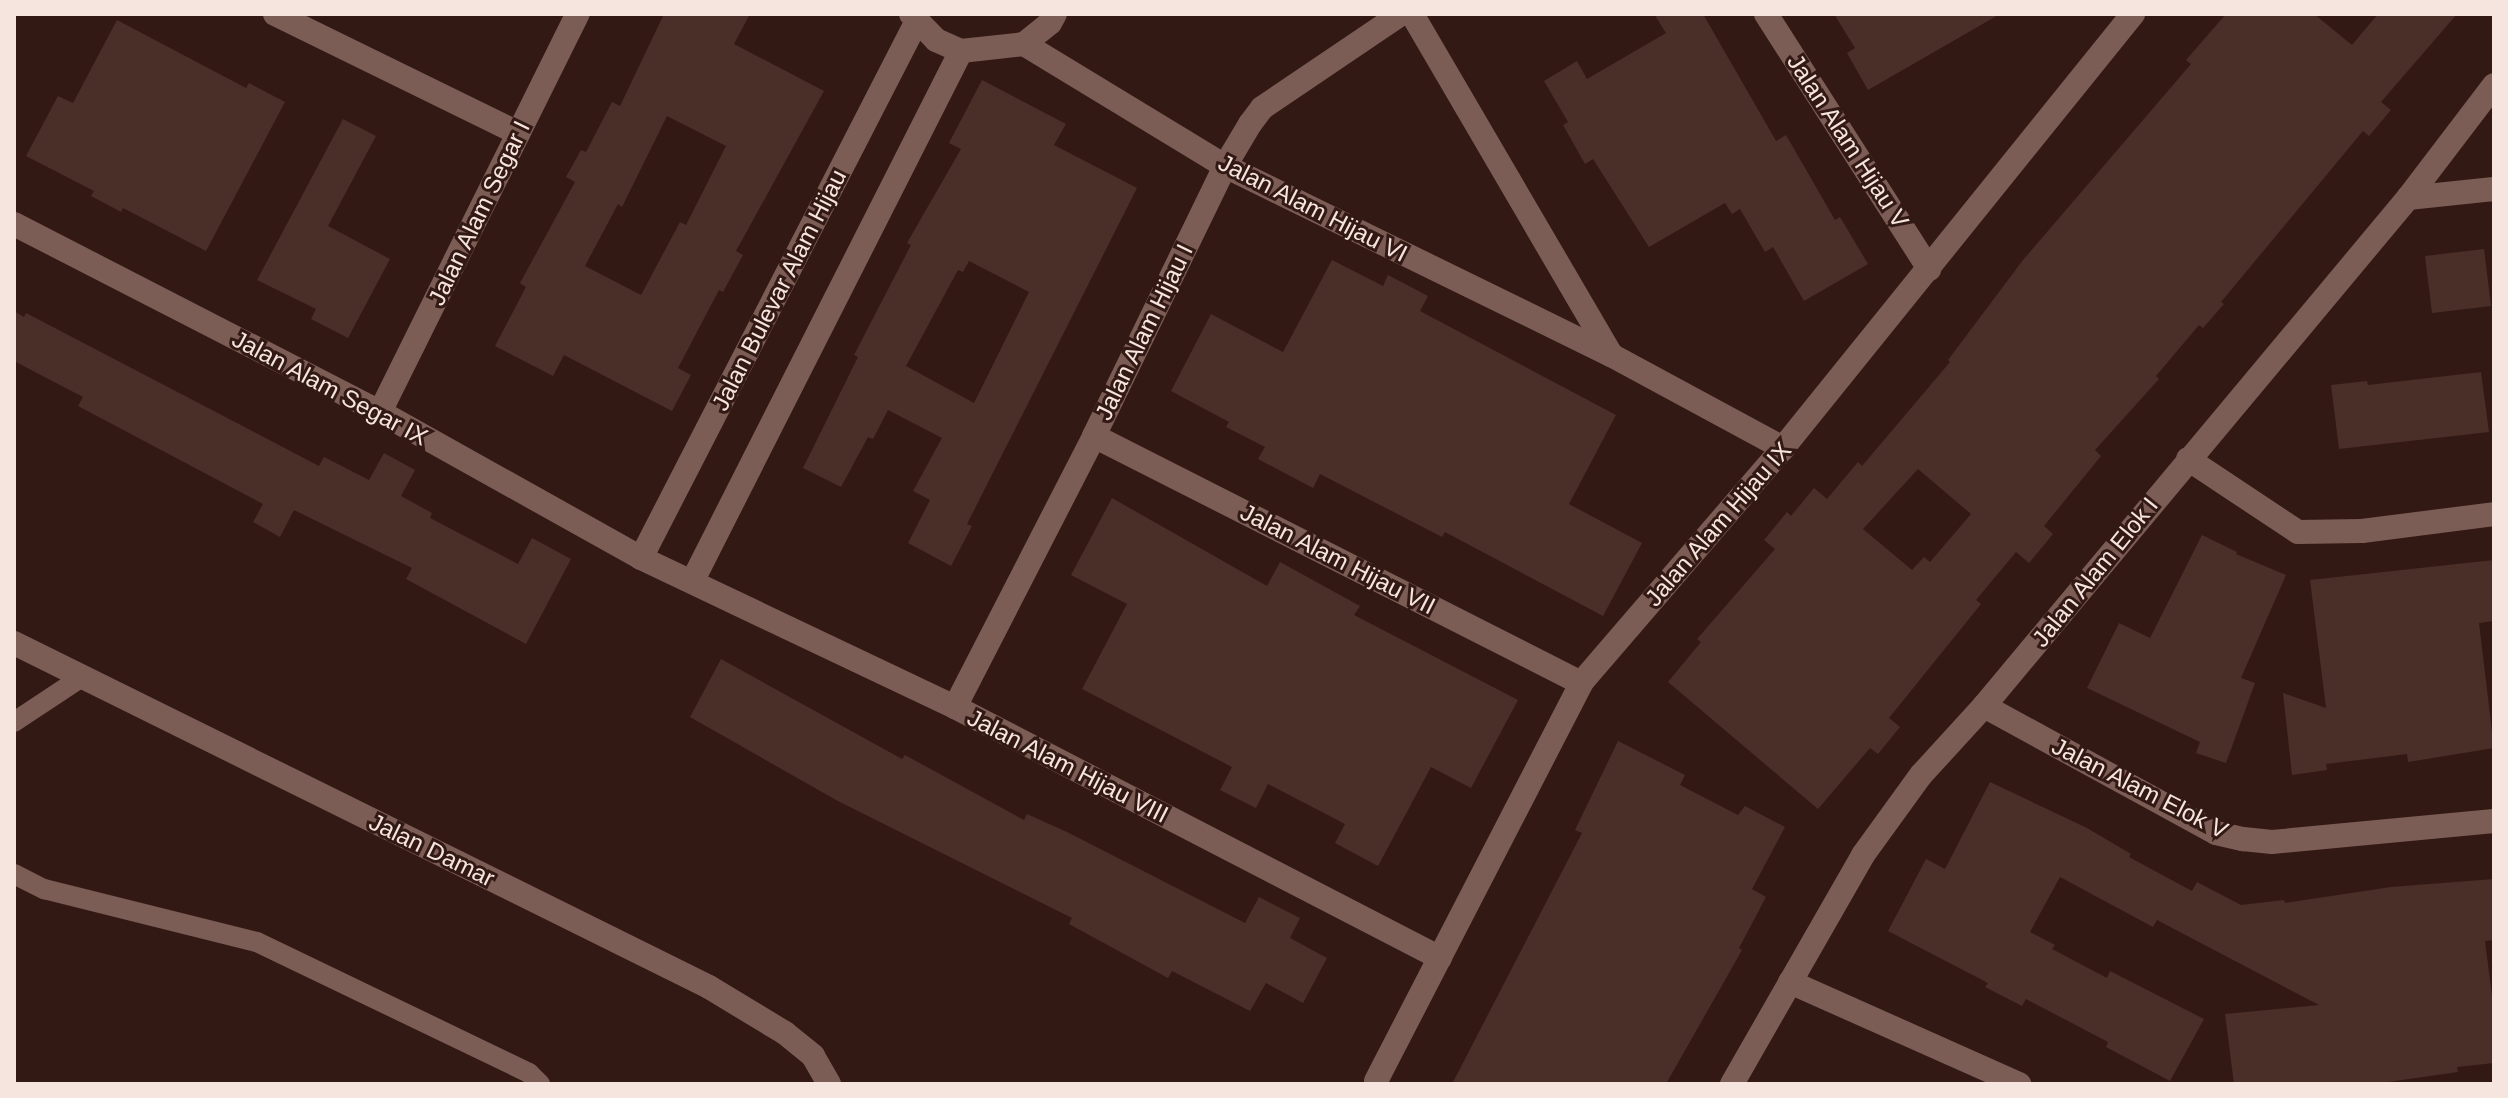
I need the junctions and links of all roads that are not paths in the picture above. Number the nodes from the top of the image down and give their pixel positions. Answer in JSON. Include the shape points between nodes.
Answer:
{"nodes":[{"id":1,"x":275,"y":14,"type":"edge"},
{"id":2,"x":578,"y":14,"type":"edge"},
{"id":3,"x":1055,"y":14,"type":"edge"},
{"id":4,"x":1401,"y":14,"type":"edge"},
{"id":5,"x":1412,"y":14,"type":"edge"},
{"id":6,"x":1766,"y":14,"type":"edge"},
{"id":7,"x":2133,"y":14,"type":"edge"},
{"id":8,"x":914,"y":18,"type":"edge"},
{"id":9,"x":1024,"y":44,"type":"junction"},
{"id":10,"x":961,"y":51,"type":"junction"},
{"id":11,"x":2494,"y":85,"type":"edge"},
{"id":12,"x":518,"y":133,"type":"junction"},
{"id":13,"x":1225,"y":166,"type":"junction"},
{"id":14,"x":2494,"y":189,"type":"edge"},
{"id":15,"x":2408,"y":198,"type":"junction"},
{"id":16,"x":14,"y":224,"type":"edge"},
{"id":17,"x":1929,"y":269,"type":"junction"},
{"id":18,"x":1611,"y":355,"type":"junction"},
{"id":19,"x":380,"y":412,"type":"junction"},
{"id":20,"x":1094,"y":436,"type":"junction"},
{"id":21,"x":1783,"y":448,"type":"junction"},
{"id":22,"x":2188,"y":459,"type":"junction"},
{"id":23,"x":2494,"y":514,"type":"edge"},
{"id":24,"x":641,"y":558,"type":"junction"},
{"id":25,"x":693,"y":580,"type":"junction"},
{"id":26,"x":14,"y":643,"type":"edge"},
{"id":27,"x":82,"y":677,"type":"junction"},
{"id":28,"x":1581,"y":683,"type":"junction"},
{"id":29,"x":1984,"y":706,"type":"junction"},
{"id":30,"x":955,"y":707,"type":"junction"},
{"id":31,"x":14,"y":722,"type":"edge"},
{"id":32,"x":2494,"y":821,"type":"edge"},
{"id":33,"x":14,"y":874,"type":"edge"},
{"id":34,"x":1440,"y":958,"type":"junction"},
{"id":35,"x":1790,"y":982,"type":"junction"},
{"id":36,"x":1376,"y":1081,"type":"dead end"},
{"id":37,"x":540,"y":1084,"type":"edge"},
{"id":38,"x":829,"y":1084,"type":"edge"},
{"id":39,"x":1732,"y":1084,"type":"edge"},
{"id":40,"x":2019,"y":1084,"type":"edge"}],
"edges":[{"from":1,"to":12,"type":"street"},
{"from":2,"to":12,"type":"street","name":"Jalan Alam Segar I"},
{"from":3,"to":9,"type":"street"},
{"from":4,"to":13,"type":"street","name":"Jalan Alam Hijau I","via":[[1262,108]]},
{"from":5,"to":18,"type":"street"},
{"from":6,"to":17,"type":"street","name":"Jalan Alam Hijau V"},
{"from":7,"to":17,"type":"street","name":"Jalan Alam Hijau IX"},
{"from":8,"to":10,"type":"street","via":[[936,40]]},
{"from":8,"to":24,"type":"street","name":"Jalan Bulevar Alam Hijau"},
{"from":9,"to":10,"type":"street"},
{"from":9,"to":13,"type":"street","name":"Jalan Alam Hijau VI"},
{"from":10,"to":25,"type":"street"},
{"from":11,"to":15,"type":"street","name":"Jalan Alam Elok I"},
{"from":12,"to":19,"type":"street","name":"Jalan Alam Segar I"},
{"from":13,"to":18,"type":"street","name":"Jalan Alam Hijau VI"},
{"from":13,"to":20,"type":"street","name":"Jalan Alam Hijau I"},
{"from":14,"to":15,"type":"street"},
{"from":15,"to":22,"type":"street","name":"Jalan Alam Elok I"},
{"from":16,"to":19,"type":"street","name":"Jalan Alam Segar IX"},
{"from":17,"to":21,"type":"street","name":"Jalan Alam Hijau IX"},
{"from":18,"to":21,"type":"street","name":"Jalan Alam Hijau VI"},
{"from":19,"to":24,"type":"street","name":"Jalan Alam Segar IX"},
{"from":20,"to":28,"type":"street","name":"Jalan Alam Hijau VII"},
{"from":20,"to":30,"type":"street","name":"Jalan Alam Hijau I"},
{"from":21,"to":28,"type":"street","name":"Jalan Alam Hijau IX"},
{"from":22,"to":23,"type":"street","via":[[2298,532],[2362,531]]},
{"from":22,"to":29,"type":"street","name":"Jalan Alam Elok I"},
{"from":24,"to":25,"type":"street","name":"Jalan Alam Segar IX"},
{"from":25,"to":30,"type":"street","name":"Jalan Alam Hijau VIII"},
{"from":26,"to":27,"type":"street","name":"Jalan Damar"},
{"from":27,"to":31,"type":"lane"},
{"from":27,"to":38,"type":"street","name":"Jalan Damar","via":[[709,987],[785,1033],[813,1056]]},
{"from":28,"to":34,"type":"street","name":"Jalan Alam Hijau IX"},
{"from":29,"to":32,"type":"street","name":"Jalan Alam Elok V","via":[[2216,833],[2272,842]]},
{"from":29,"to":35,"type":"street","name":"Jalan Alam Elok I","via":[[1921,775],[1863,855]]},
{"from":30,"to":34,"type":"street","name":"Jalan Alam Hijau VIII"},
{"from":33,"to":37,"type":"lane","via":[[44,889],[257,942],[529,1073]]},
{"from":34,"to":36,"type":"street","name":"Jalan Alam Hijau IX"},
{"from":35,"to":39,"type":"street","name":"Jalan Alam Elok I"},
{"from":35,"to":40,"type":"street"}]}
